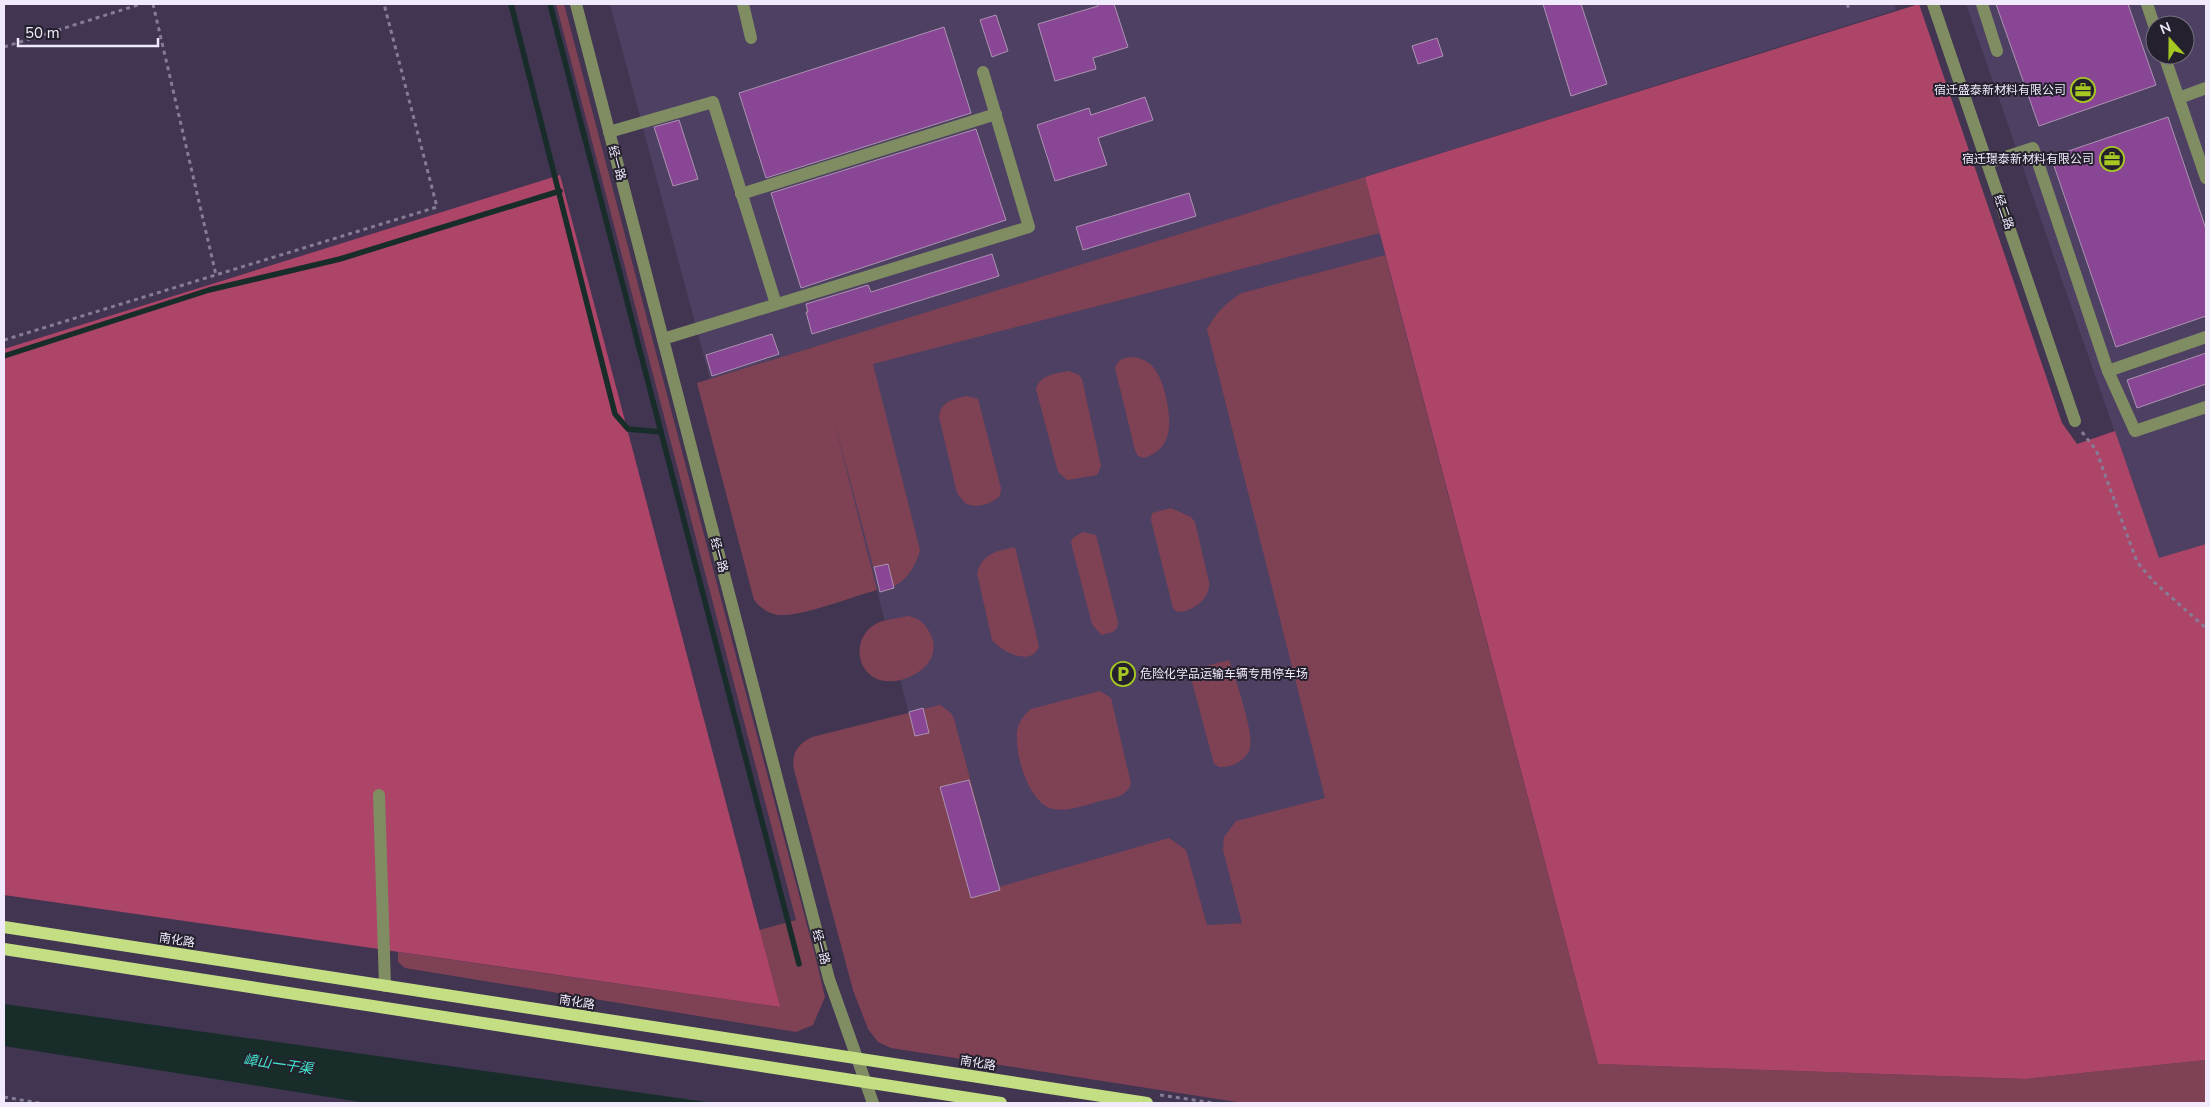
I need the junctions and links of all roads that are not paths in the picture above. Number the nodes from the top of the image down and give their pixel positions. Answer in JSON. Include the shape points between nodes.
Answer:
{"nodes":[{"id":1,"x":576,"y":4,"type":"edge"},
{"id":2,"x":743,"y":4,"type":"edge"},
{"id":3,"x":1933,"y":4,"type":"edge"},
{"id":4,"x":1982,"y":4,"type":"edge"},
{"id":5,"x":751,"y":38,"type":"dead end"},
{"id":6,"x":1997,"y":50,"type":"dead end"},
{"id":7,"x":2167,"y":65,"type":"edge"},
{"id":8,"x":983,"y":72,"type":"dead end"},
{"id":9,"x":2206,"y":88,"type":"edge"},
{"id":10,"x":2179,"y":98,"type":"junction"},
{"id":11,"x":996,"y":114,"type":"junction"},
{"id":12,"x":609,"y":132,"type":"junction"},
{"id":13,"x":1988,"y":163,"type":"junction"},
{"id":14,"x":2206,"y":178,"type":"edge"},
{"id":15,"x":741,"y":194,"type":"junction"},
{"id":16,"x":776,"y":304,"type":"junction"},
{"id":17,"x":2206,"y":337,"type":"edge"},
{"id":18,"x":663,"y":339,"type":"junction"},
{"id":19,"x":2108,"y":371,"type":"junction"},
{"id":20,"x":2206,"y":407,"type":"edge"},
{"id":21,"x":2075,"y":421,"type":"road end"},
{"id":22,"x":380,"y":794,"type":"dead end"},
{"id":23,"x":4,"y":927,"type":"edge"},
{"id":24,"x":4,"y":949,"type":"edge"},
{"id":25,"x":385,"y":986,"type":"junction"},
{"id":26,"x":857,"y":1059,"type":"junction"},
{"id":27,"x":866,"y":1082,"type":"junction"},
{"id":28,"x":873,"y":1103,"type":"edge"},
{"id":29,"x":1001,"y":1103,"type":"edge"},
{"id":30,"x":1147,"y":1103,"type":"edge"}],
"edges":[{"from":1,"to":12,"type":"street","name":"经一路"},
{"from":2,"to":5,"type":"street"},
{"from":3,"to":13,"type":"street","name":"经二路"},
{"from":4,"to":6,"type":"street"},
{"from":7,"to":10,"type":"street"},
{"from":8,"to":11,"type":"street"},
{"from":9,"to":10,"type":"street"},
{"from":10,"to":14,"type":"street"},
{"from":11,"to":15,"type":"street"},
{"from":11,"to":16,"type":"street","via":[[1029,227]]},
{"from":12,"to":15,"type":"street","via":[[713,102]]},
{"from":12,"to":18,"type":"street","name":"经一路"},
{"from":13,"to":19,"type":"street","via":[[2034,148]]},
{"from":13,"to":21,"type":"street","name":"经二路"},
{"from":15,"to":16,"type":"street"},
{"from":16,"to":18,"type":"street"},
{"from":17,"to":19,"type":"street"},
{"from":18,"to":26,"type":"street","name":"经一路","via":[[829,979]]},
{"from":19,"to":20,"type":"street","via":[[2135,431]]},
{"from":22,"to":25,"type":"street"},
{"from":23,"to":25,"type":"main road","name":"南化路"},
{"from":24,"to":27,"type":"main road"},
{"from":25,"to":26,"type":"main road","name":"南化路"},
{"from":26,"to":27,"type":"street","name":"经一路"},
{"from":26,"to":30,"type":"main road","name":"南化路"},
{"from":27,"to":28,"type":"street","name":"经一路"},
{"from":27,"to":29,"type":"main road"}]}
